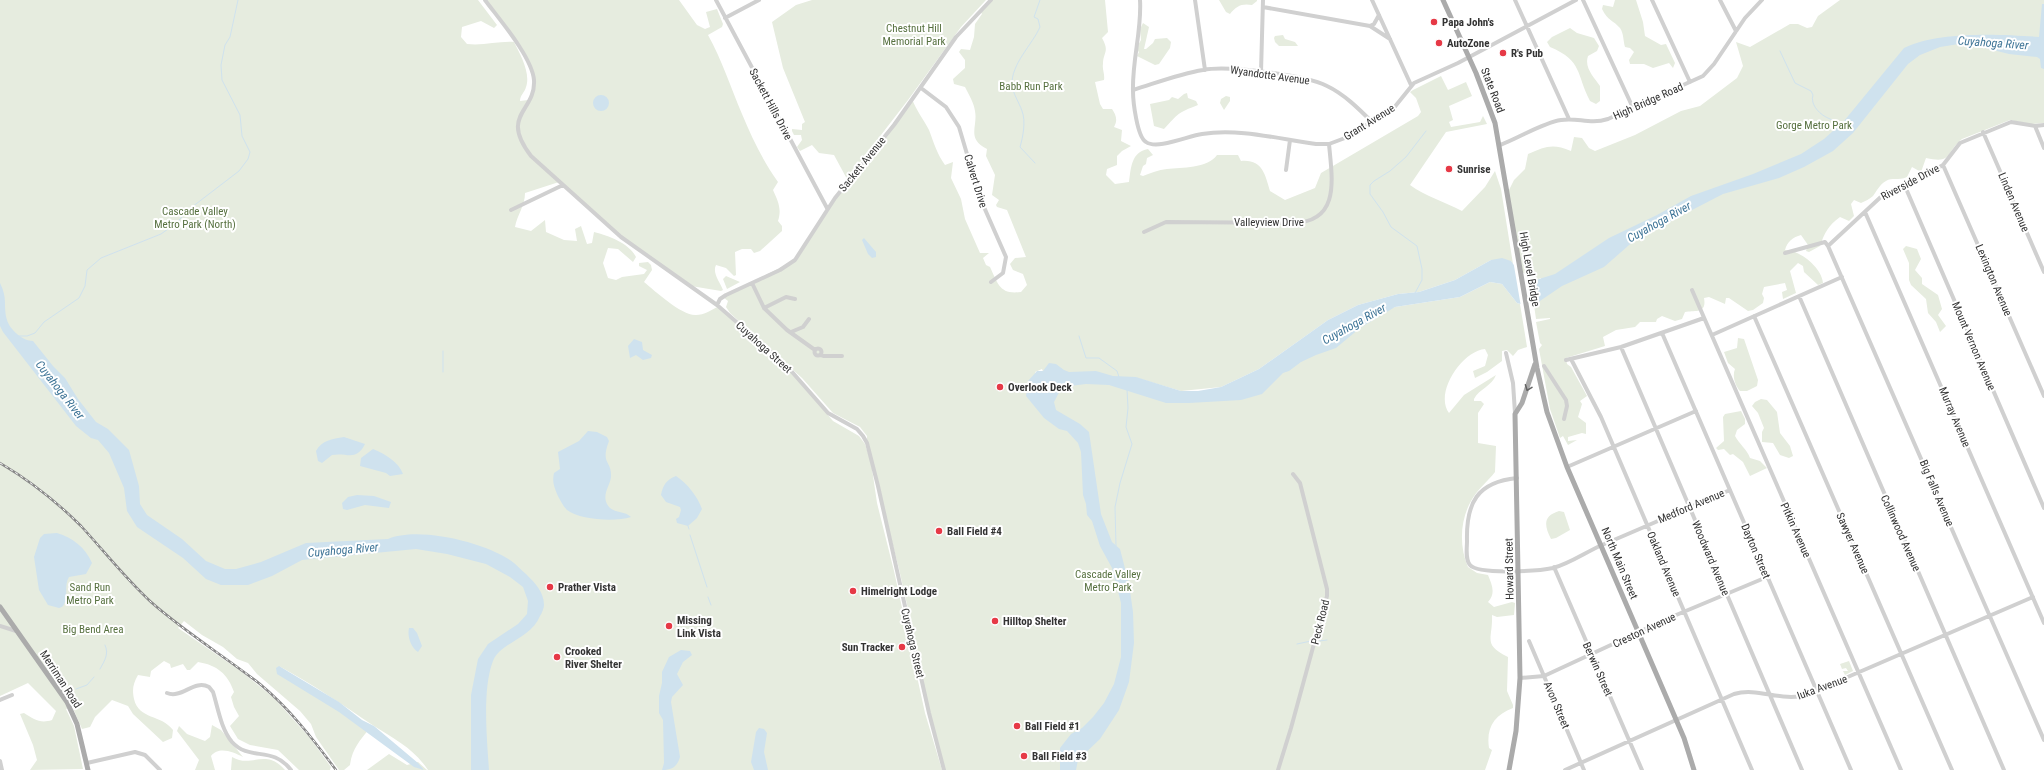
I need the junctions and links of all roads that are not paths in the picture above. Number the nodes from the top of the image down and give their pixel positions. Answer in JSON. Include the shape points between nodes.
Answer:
{"nodes":[{"id":1,"x":485,"y":0,"type":"edge"},
{"id":2,"x":716,"y":0,"type":"edge"},
{"id":3,"x":759,"y":0,"type":"edge"},
{"id":4,"x":991,"y":0,"type":"edge"},
{"id":5,"x":1140,"y":0,"type":"edge"},
{"id":6,"x":1195,"y":0,"type":"edge"},
{"id":7,"x":1263,"y":0,"type":"edge"},
{"id":8,"x":1372,"y":0,"type":"edge"},
{"id":9,"x":1443,"y":0,"type":"edge"},
{"id":10,"x":1515,"y":0,"type":"edge"},
{"id":11,"x":1576,"y":0,"type":"edge"},
{"id":12,"x":1583,"y":0,"type":"edge"},
{"id":13,"x":1652,"y":0,"type":"edge"},
{"id":14,"x":1720,"y":0,"type":"edge"},
{"id":15,"x":1762,"y":0,"type":"edge"},
{"id":16,"x":1263,"y":7,"type":"junction"},
{"id":17,"x":1379,"y":15,"type":"junction"},
{"id":18,"x":726,"y":18,"type":"junction"},
{"id":19,"x":1370,"y":26,"type":"junction"},
{"id":20,"x":1528,"y":26,"type":"junction"},
{"id":21,"x":1736,"y":31,"type":"junction"},
{"id":22,"x":1390,"y":39,"type":"junction"},
{"id":23,"x":1469,"y":57,"type":"junction"},
{"id":24,"x":1205,"y":70,"type":"junction"},
{"id":25,"x":1261,"y":72,"type":"junction"},
{"id":26,"x":1690,"y":82,"type":"junction"},
{"id":27,"x":1411,"y":85,"type":"junction"},
{"id":28,"x":921,"y":88,"type":"junction"},
{"id":29,"x":1133,"y":90,"type":"junction"},
{"id":30,"x":1632,"y":108,"type":"junction"},
{"id":31,"x":1569,"y":119,"type":"junction"},
{"id":32,"x":1372,"y":122,"type":"junction"},
{"id":33,"x":2044,"y":125,"type":"edge"},
{"id":34,"x":2035,"y":126,"type":"junction"},
{"id":35,"x":1983,"y":132,"type":"junction"},
{"id":36,"x":1290,"y":140,"type":"junction"},
{"id":37,"x":1330,"y":144,"type":"junction"},
{"id":38,"x":1500,"y":144,"type":"junction"},
{"id":39,"x":2044,"y":148,"type":"edge"},
{"id":40,"x":1943,"y":165,"type":"junction"},
{"id":41,"x":1286,"y":170,"type":"dead end"},
{"id":42,"x":1904,"y":184,"type":"junction"},
{"id":43,"x":562,"y":186,"type":"junction"},
{"id":44,"x":1508,"y":192,"type":"joint"},
{"id":45,"x":827,"y":208,"type":"junction"},
{"id":46,"x":511,"y":210,"type":"dead end"},
{"id":47,"x":1865,"y":212,"type":"junction"},
{"id":48,"x":1144,"y":232,"type":"dead end"},
{"id":49,"x":1828,"y":246,"type":"junction"},
{"id":50,"x":1785,"y":253,"type":"dead end"},
{"id":51,"x":2044,"y":272,"type":"edge"},
{"id":52,"x":1842,"y":277,"type":"junction"},
{"id":53,"x":991,"y":282,"type":"dead end"},
{"id":54,"x":752,"y":283,"type":"junction"},
{"id":55,"x":1692,"y":290,"type":"dead end"},
{"id":56,"x":1799,"y":296,"type":"junction"},
{"id":57,"x":794,"y":299,"type":"dead end"},
{"id":58,"x":717,"y":305,"type":"junction"},
{"id":59,"x":764,"y":308,"type":"junction"},
{"id":60,"x":1754,"y":316,"type":"junction"},
{"id":61,"x":1704,"y":318,"type":"junction"},
{"id":62,"x":809,"y":319,"type":"dead end"},
{"id":63,"x":790,"y":332,"type":"junction"},
{"id":64,"x":1662,"y":332,"type":"junction"},
{"id":65,"x":1712,"y":335,"type":"junction"},
{"id":66,"x":1621,"y":347,"type":"junction"},
{"id":67,"x":1506,"y":353,"type":"dead end"},
{"id":68,"x":842,"y":356,"type":"dead end"},
{"id":69,"x":1536,"y":361,"type":"junction"},
{"id":70,"x":1544,"y":366,"type":"dead end"},
{"id":71,"x":2044,"y":396,"type":"edge"},
{"id":72,"x":1696,"y":411,"type":"junction"},
{"id":73,"x":1515,"y":414,"type":"junction"},
{"id":74,"x":1564,"y":419,"type":"dead end"},
{"id":75,"x":1655,"y":428,"type":"junction"},
{"id":76,"x":1613,"y":447,"type":"junction"},
{"id":77,"x":1568,"y":467,"type":"junction"},
{"id":78,"x":1293,"y":474,"type":"dead end"},
{"id":79,"x":1517,"y":478,"type":"junction"},
{"id":80,"x":1730,"y":490,"type":"junction"},
{"id":81,"x":1689,"y":507,"type":"junction"},
{"id":82,"x":2044,"y":508,"type":"edge"},
{"id":83,"x":1647,"y":525,"type":"junction"},
{"id":84,"x":1601,"y":546,"type":"junction"},
{"id":85,"x":1554,"y":568,"type":"junction"},
{"id":86,"x":1519,"y":570,"type":"junction"},
{"id":87,"x":1767,"y":577,"type":"junction"},
{"id":88,"x":1726,"y":593,"type":"junction"},
{"id":89,"x":2033,"y":597,"type":"junction"},
{"id":90,"x":1,"y":611,"type":"edge"},
{"id":91,"x":1684,"y":611,"type":"junction"},
{"id":92,"x":1990,"y":616,"type":"junction"},
{"id":93,"x":2044,"y":623,"type":"edge"},
{"id":94,"x":0,"y":626,"type":"edge"},
{"id":95,"x":16,"y":631,"type":"junction"},
{"id":96,"x":1639,"y":632,"type":"junction"},
{"id":97,"x":1946,"y":635,"type":"junction"},
{"id":98,"x":1528,"y":641,"type":"dead end"},
{"id":99,"x":1592,"y":654,"type":"junction"},
{"id":100,"x":1902,"y":654,"type":"junction"},
{"id":101,"x":1858,"y":673,"type":"junction"},
{"id":102,"x":1544,"y":676,"type":"junction"},
{"id":103,"x":1520,"y":678,"type":"junction"},
{"id":104,"x":1817,"y":691,"type":"junction"},
{"id":105,"x":168,"y":693,"type":"dead end"},
{"id":106,"x":1770,"y":694,"type":"junction"},
{"id":107,"x":12,"y":695,"type":"dead end"},
{"id":108,"x":1722,"y":698,"type":"junction"},
{"id":109,"x":0,"y":700,"type":"edge"},
{"id":110,"x":1676,"y":718,"type":"junction"},
{"id":111,"x":1628,"y":740,"type":"junction"},
{"id":112,"x":2044,"y":740,"type":"edge"},
{"id":113,"x":0,"y":761,"type":"edge"},
{"id":114,"x":1581,"y":762,"type":"junction"},
{"id":115,"x":87,"y":763,"type":"junction"},
{"id":116,"x":2,"y":770,"type":"edge"},
{"id":117,"x":88,"y":770,"type":"edge"},
{"id":118,"x":160,"y":770,"type":"edge"},
{"id":119,"x":291,"y":770,"type":"edge"},
{"id":120,"x":944,"y":770,"type":"edge"},
{"id":121,"x":1278,"y":770,"type":"edge"},
{"id":122,"x":1509,"y":770,"type":"edge"},
{"id":123,"x":1565,"y":770,"type":"edge"},
{"id":124,"x":1584,"y":770,"type":"edge"},
{"id":125,"x":1642,"y":770,"type":"edge"},
{"id":126,"x":1694,"y":770,"type":"edge"},
{"id":127,"x":1752,"y":770,"type":"edge"},
{"id":128,"x":1802,"y":770,"type":"edge"},
{"id":129,"x":1851,"y":770,"type":"edge"},
{"id":130,"x":1900,"y":770,"type":"edge"},
{"id":131,"x":1952,"y":770,"type":"edge"},
{"id":132,"x":2004,"y":770,"type":"edge"}],
"edges":[{"from":1,"to":43,"type":"street","name":"Cuyahoga Street","via":[[518,47],[533,76],[533,90],[518,120],[522,142],[531,156]]},
{"from":2,"to":18,"type":"street","name":"Sackett Hills Drive"},
{"from":3,"to":18,"type":"street"},
{"from":4,"to":28,"type":"street","name":"Sackett Avenue","via":[[964,27]]},
{"from":5,"to":29,"type":"street"},
{"from":6,"to":24,"type":"street"},
{"from":7,"to":16,"type":"street"},
{"from":8,"to":17,"type":"street"},
{"from":9,"to":23,"type":"main road","name":"State Road"},
{"from":10,"to":20,"type":"street"},
{"from":11,"to":20,"type":"street","name":"Grant Avenue"},
{"from":12,"to":30,"type":"street"},
{"from":13,"to":26,"type":"street"},
{"from":14,"to":21,"type":"street"},
{"from":15,"to":21,"type":"street","name":"High Bridge Road"},
{"from":16,"to":19,"type":"street"},
{"from":16,"to":25,"type":"street"},
{"from":17,"to":19,"type":"street"},
{"from":17,"to":22,"type":"street"},
{"from":18,"to":45,"type":"street","name":"Sackett Hills Drive"},
{"from":19,"to":22,"type":"street"},
{"from":20,"to":23,"type":"street","name":"Grant Avenue"},
{"from":20,"to":31,"type":"street"},
{"from":21,"to":26,"type":"street","name":"High Bridge Road","via":[[1708,72]]},
{"from":22,"to":27,"type":"street"},
{"from":23,"to":27,"type":"street","name":"Grant Avenue"},
{"from":23,"to":38,"type":"main road","name":"State Road","via":[[1488,102]]},
{"from":24,"to":25,"type":"street","name":"Wyandotte Avenue","via":[[1236,69]]},
{"from":24,"to":29,"type":"street","name":"Wyandotte Avenue"},
{"from":25,"to":32,"type":"street","name":"Wyandotte Avenue","via":[[1325,85],[1351,102]]},
{"from":26,"to":30,"type":"street","name":"High Bridge Road"},
{"from":27,"to":32,"type":"street","name":"Grant Avenue","via":[[1397,105]]},
{"from":28,"to":45,"type":"street","name":"Sackett Avenue"},
{"from":28,"to":53,"type":"street","name":"Calvert Drive","via":[[949,111],[963,136],[980,198],[1006,257],[1003,273]]},
{"from":29,"to":36,"type":"street","name":"Grant Avenue","via":[[1140,133],[1146,143],[1155,145],[1200,134],[1225,132]]},
{"from":30,"to":31,"type":"street","name":"High Bridge Road","via":[[1596,122]]},
{"from":31,"to":38,"type":"street","name":"High Bridge Road","via":[[1558,120]]},
{"from":32,"to":37,"type":"street","name":"Grant Avenue"},
{"from":33,"to":34,"type":"street","name":"Riverside Drive"},
{"from":34,"to":35,"type":"street","name":"Riverside Drive","via":[[2011,122]]},
{"from":34,"to":39,"type":"street"},
{"from":35,"to":40,"type":"street","name":"Riverside Drive","via":[[1960,143]]},
{"from":35,"to":51,"type":"street","name":"Linden Avenue"},
{"from":36,"to":37,"type":"street","name":"Grant Avenue"},
{"from":36,"to":41,"type":"street"},
{"from":37,"to":48,"type":"street","name":"Valleyview Drive","via":[[1332,192],[1325,209],[1314,220],[1306,223],[1166,222]]},
{"from":38,"to":44,"type":"main road","name":"State Road"},
{"from":40,"to":42,"type":"street","name":"Riverside Drive"},
{"from":40,"to":71,"type":"street","name":"Lexington Avenue"},
{"from":42,"to":47,"type":"street","name":"Riverside Drive","via":[[1884,194]]},
{"from":42,"to":82,"type":"street","name":"Mount Vernon Avenue"},
{"from":43,"to":46,"type":"street"},
{"from":43,"to":58,"type":"street","name":"Cuyahoga Street","via":[[630,244]]},
{"from":44,"to":69,"type":"main road","name":"High Level Bridge"},
{"from":45,"to":54,"type":"street","name":"Sackett Avenue","via":[[795,260]]},
{"from":47,"to":49,"type":"street","name":"Riverside Drive"},
{"from":47,"to":89,"type":"street","name":"Murray Avenue"},
{"from":49,"to":50,"type":"street","via":[[1825,242]]},
{"from":49,"to":52,"type":"street","name":"Big Falls Avenue"},
{"from":52,"to":56,"type":"street"},
{"from":52,"to":92,"type":"street","name":"Big Falls Avenue"},
{"from":54,"to":58,"type":"street","name":"Sackett Avenue","via":[[723,297]]},
{"from":54,"to":59,"type":"street"},
{"from":55,"to":61,"type":"street","name":"Pitkin Avenue"},
{"from":56,"to":60,"type":"street"},
{"from":56,"to":97,"type":"street","name":"Collinwood Avenue"},
{"from":57,"to":59,"type":"street","via":[[786,297]]},
{"from":58,"to":120,"type":"street","name":"Cuyahoga Street","via":[[786,365],[828,413],[857,429],[867,443]]},
{"from":59,"to":63,"type":"street"},
{"from":60,"to":65,"type":"street"},
{"from":60,"to":100,"type":"street","name":"Sawyer Avenue"},
{"from":61,"to":64,"type":"street"},
{"from":61,"to":65,"type":"street","name":"Pitkin Avenue"},
{"from":62,"to":63,"type":"street","via":[[803,327]]},
{"from":63,"to":68,"type":"street","via":[[815,350],[820,349],[821,355]]},
{"from":64,"to":66,"type":"street"},
{"from":64,"to":72,"type":"street","name":"Dayton Street"},
{"from":65,"to":101,"type":"street","name":"Pitkin Avenue"},
{"from":66,"to":75,"type":"street","name":"Woodward Avenue"},
{"from":66,"to":76,"type":"street","name":"Oakland Avenue","via":[[1569,360],[1596,407]]},
{"from":67,"to":73,"type":"street","name":"Howard Street","via":[[1514,393]]},
{"from":69,"to":73,"type":"main road","one_way":true,"via":[[1530,384]]},
{"from":69,"to":77,"type":"main road","name":"North Main Street","via":[[1547,412]]},
{"from":70,"to":74,"type":"street","via":[[1566,400]]},
{"from":72,"to":75,"type":"street"},
{"from":72,"to":80,"type":"street","name":"Dayton Street"},
{"from":73,"to":79,"type":"main road","name":"Howard Street"},
{"from":75,"to":76,"type":"street"},
{"from":75,"to":81,"type":"street","name":"Woodward Avenue"},
{"from":76,"to":77,"type":"street"},
{"from":76,"to":83,"type":"street","name":"Oakland Avenue"},
{"from":77,"to":84,"type":"main road","name":"North Main Street"},
{"from":78,"to":121,"type":"street","name":"Peck Road","via":[[1300,483],[1327,592]]},
{"from":79,"to":86,"type":"main road","name":"Howard Street"},
{"from":79,"to":86,"type":"street","name":"Medford Avenue","via":[[1494,483],[1477,495],[1468,512],[1466,543],[1468,562],[1473,568],[1484,571]]},
{"from":80,"to":81,"type":"street","name":"Medford Avenue"},
{"from":80,"to":87,"type":"street","name":"Dayton Street"},
{"from":81,"to":83,"type":"street","name":"Medford Avenue"},
{"from":81,"to":88,"type":"street","name":"Woodward Avenue"},
{"from":83,"to":84,"type":"street","name":"Medford Avenue"},
{"from":83,"to":91,"type":"street","name":"Oakland Avenue"},
{"from":84,"to":85,"type":"street","name":"Medford Avenue"},
{"from":84,"to":96,"type":"main road","name":"North Main Street"},
{"from":85,"to":86,"type":"street","name":"Medford Avenue"},
{"from":85,"to":99,"type":"street","name":"Berwin Street"},
{"from":86,"to":103,"type":"main road","name":"Howard Street"},
{"from":87,"to":88,"type":"street","name":"Creston Avenue"},
{"from":87,"to":104,"type":"street","name":"Dayton Street"},
{"from":88,"to":91,"type":"street","name":"Creston Avenue"},
{"from":88,"to":106,"type":"street","name":"Woodward Avenue"},
{"from":89,"to":92,"type":"street","name":"Iuka Avenue"},
{"from":89,"to":93,"type":"street","name":"Murray Avenue"},
{"from":90,"to":95,"type":"main road","name":"Merriman Road"},
{"from":91,"to":96,"type":"street","name":"Creston Avenue"},
{"from":91,"to":108,"type":"street","name":"Oakland Avenue"},
{"from":92,"to":97,"type":"street","name":"Iuka Avenue"},
{"from":92,"to":112,"type":"street","name":"Big Falls Avenue"},
{"from":94,"to":95,"type":"street"},
{"from":95,"to":115,"type":"main road","name":"Merriman Road","via":[[40,662],[70,709],[79,729]]},
{"from":96,"to":99,"type":"street","name":"Creston Avenue"},
{"from":96,"to":110,"type":"main road","name":"North Main Street"},
{"from":97,"to":100,"type":"street","name":"Iuka Avenue"},
{"from":97,"to":132,"type":"street","name":"Collinwood Avenue"},
{"from":98,"to":102,"type":"street","name":"Avon Street"},
{"from":99,"to":102,"type":"street","name":"Creston Avenue"},
{"from":99,"to":111,"type":"street","name":"Berwin Street"},
{"from":100,"to":101,"type":"street","name":"Iuka Avenue"},
{"from":100,"to":131,"type":"street","name":"Sawyer Avenue"},
{"from":101,"to":104,"type":"street","name":"Iuka Avenue"},
{"from":101,"to":130,"type":"street","name":"Pitkin Avenue"},
{"from":102,"to":103,"type":"street","name":"Creston Avenue"},
{"from":102,"to":114,"type":"street","name":"Avon Street"},
{"from":103,"to":122,"type":"main road","name":"Howard Street","via":[[1516,731]]},
{"from":104,"to":106,"type":"street","name":"Iuka Avenue","via":[[1792,698]]},
{"from":104,"to":129,"type":"street","name":"Dayton Street"},
{"from":105,"to":119,"type":"street","via":[[176,694],[198,685],[209,687],[232,742],[251,753],[277,757]]},
{"from":106,"to":108,"type":"street","name":"Iuka Avenue","via":[[1745,691]]},
{"from":106,"to":128,"type":"street","name":"Woodward Avenue"},
{"from":107,"to":109,"type":"street"},
{"from":108,"to":110,"type":"street","name":"Iuka Avenue"},
{"from":108,"to":127,"type":"street","name":"Oakland Avenue"},
{"from":110,"to":111,"type":"street","name":"Iuka Avenue"},
{"from":110,"to":126,"type":"main road","name":"North Main Street"},
{"from":111,"to":114,"type":"street","name":"Iuka Avenue"},
{"from":111,"to":125,"type":"street","name":"Berwin Street"},
{"from":113,"to":116,"type":"street"},
{"from":114,"to":123,"type":"street","name":"Iuka Avenue"},
{"from":114,"to":124,"type":"street","name":"Avon Street"},
{"from":115,"to":117,"type":"main road","name":"Merriman Road"},
{"from":115,"to":118,"type":"street","via":[[135,752],[145,755]]}]}
